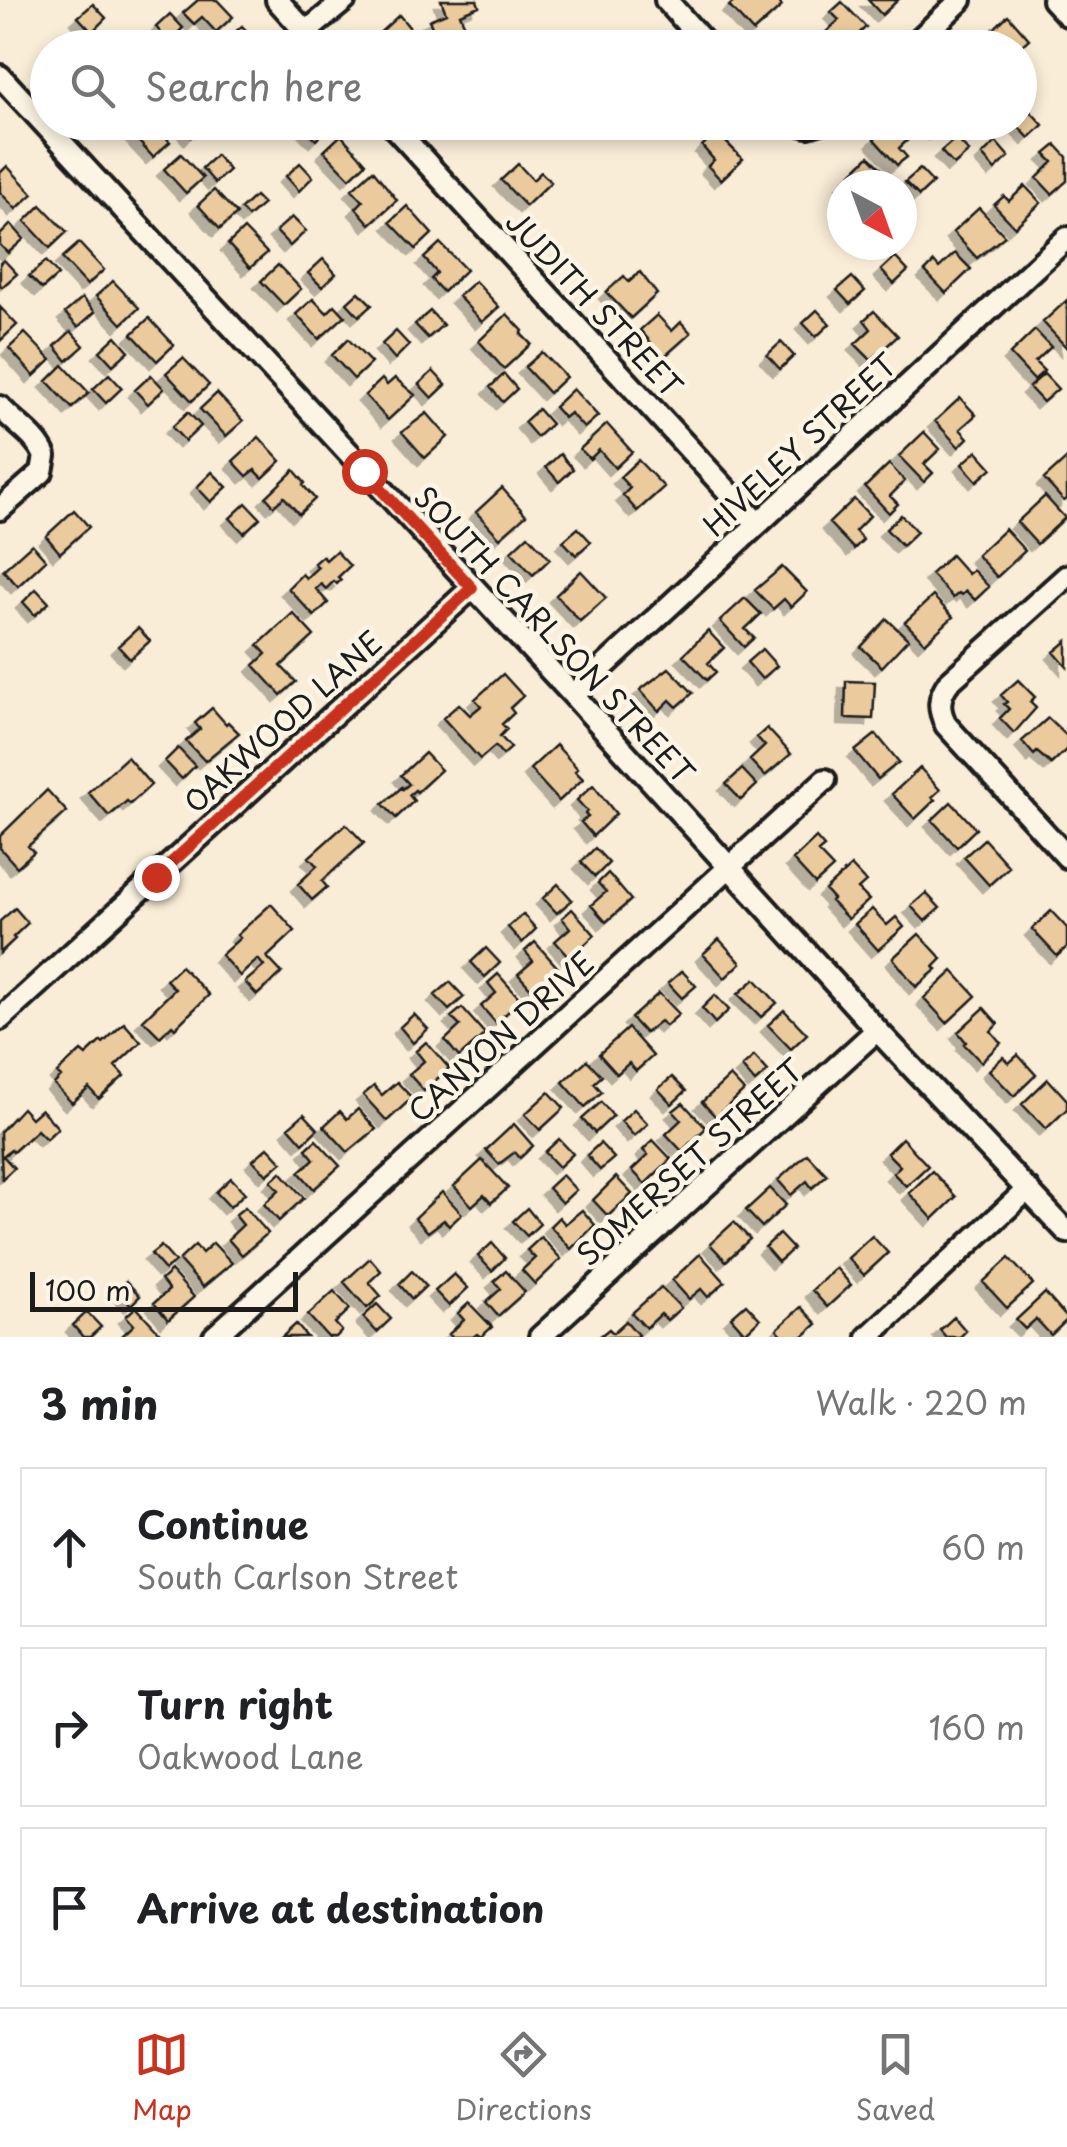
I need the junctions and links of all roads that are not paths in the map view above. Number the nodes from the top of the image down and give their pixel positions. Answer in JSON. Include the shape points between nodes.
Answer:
{"nodes":[{"id":1,"x":276,"y":0,"type":"edge"},
{"id":2,"x":345,"y":0,"type":"edge"},
{"id":3,"x":666,"y":0,"type":"edge"},
{"id":4,"x":962,"y":0,"type":"edge"},
{"id":5,"x":1053,"y":0,"type":"edge"},
{"id":6,"x":1067,"y":15,"type":"edge"},
{"id":7,"x":304,"y":30,"type":"edge"},
{"id":8,"x":321,"y":30,"type":"edge"},
{"id":9,"x":693,"y":30,"type":"edge"},
{"id":10,"x":930,"y":30,"type":"edge"},
{"id":11,"x":0,"y":76,"type":"edge"},
{"id":12,"x":30,"y":109,"type":"edge"},
{"id":13,"x":59,"y":140,"type":"edge"},
{"id":14,"x":406,"y":140,"type":"edge"},
{"id":15,"x":1067,"y":238,"type":"edge"},
{"id":16,"x":0,"y":407,"type":"edge"},
{"id":17,"x":0,"y":509,"type":"edge"},
{"id":18,"x":757,"y":523,"type":"junction"},
{"id":19,"x":1067,"y":576,"type":"edge"},
{"id":20,"x":472,"y":588,"type":"junction"},
{"id":21,"x":573,"y":695,"type":"junction"},
{"id":22,"x":826,"y":780,"type":"dead end"},
{"id":23,"x":1067,"y":858,"type":"edge"},
{"id":24,"x":729,"y":868,"type":"junction"},
{"id":25,"x":0,"y":1020,"type":"edge"},
{"id":26,"x":878,"y":1030,"type":"junction"},
{"id":27,"x":1028,"y":1189,"type":"junction"},
{"id":28,"x":1067,"y":1232,"type":"edge"},
{"id":29,"x":214,"y":1337,"type":"edge"},
{"id":30,"x":540,"y":1337,"type":"edge"},
{"id":31,"x":868,"y":1337,"type":"edge"}],
"edges":[{"from":1,"to":7,"type":"street"},
{"from":2,"to":8,"type":"street"},
{"from":3,"to":9,"type":"street"},
{"from":4,"to":10,"type":"street"},
{"from":5,"to":6,"type":"street"},
{"from":11,"to":12,"type":"street","name":"SOUTH CARLSON STREET"},
{"from":13,"to":20,"type":"street","name":"SOUTH CARLSON STREET"},
{"from":14,"to":18,"type":"street","name":"JUDITH STREET"},
{"from":15,"to":18,"type":"street","name":"HIVELEY STREET"},
{"from":16,"to":17,"type":"street","via":[[45,456],[34,482]]},
{"from":18,"to":21,"type":"street","name":"HIVELEY STREET"},
{"from":19,"to":23,"type":"street","via":[[948,683],[940,708],[946,725]]},
{"from":20,"to":21,"type":"street","name":"SOUTH CARLSON STREET"},
{"from":20,"to":25,"type":"street","name":"OAKWOOD LANE"},
{"from":21,"to":24,"type":"street","name":"SOUTH CARLSON STREET"},
{"from":22,"to":24,"type":"street","name":"CANYON DRIVE"},
{"from":24,"to":26,"type":"street","name":"SOUTH CARLSON STREET"},
{"from":24,"to":29,"type":"street","name":"CANYON DRIVE"},
{"from":26,"to":27,"type":"street","name":"SOUTH CARLSON STREET"},
{"from":26,"to":30,"type":"street","name":"SOMERSET STREET"},
{"from":27,"to":28,"type":"street","name":"SOUTH CARLSON STREET"},
{"from":27,"to":31,"type":"street"}]}
